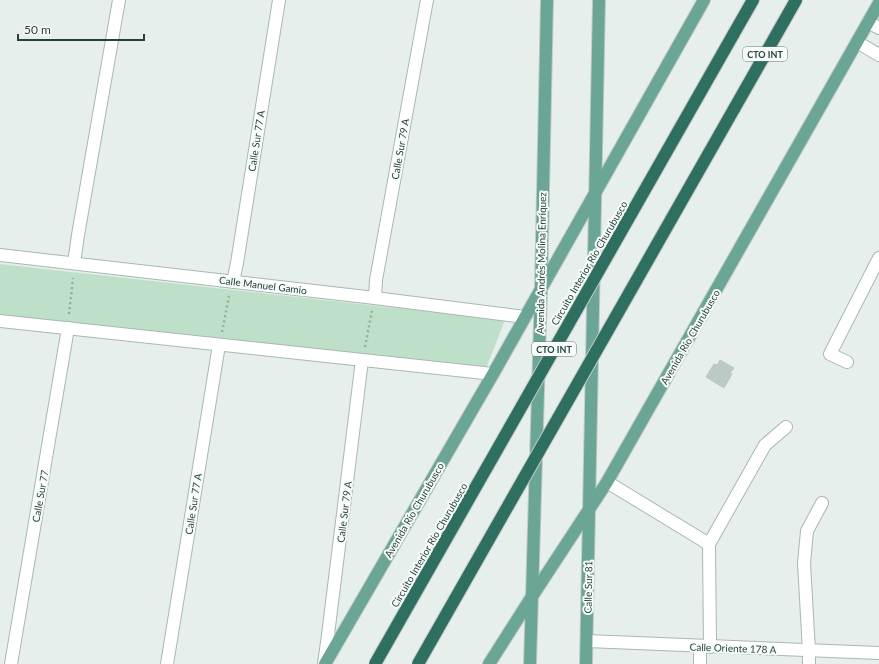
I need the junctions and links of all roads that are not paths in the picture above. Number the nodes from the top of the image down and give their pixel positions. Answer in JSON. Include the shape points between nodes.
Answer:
{"nodes":[{"id":1,"x":119,"y":0,"type":"edge"},
{"id":2,"x":279,"y":0,"type":"edge"},
{"id":3,"x":427,"y":0,"type":"edge"},
{"id":4,"x":547,"y":0,"type":"edge"},
{"id":5,"x":599,"y":0,"type":"edge"},
{"id":6,"x":704,"y":0,"type":"edge"},
{"id":7,"x":753,"y":0,"type":"edge"},
{"id":8,"x":796,"y":0,"type":"edge"},
{"id":9,"x":879,"y":3,"type":"edge"},
{"id":10,"x":874,"y":25,"type":"edge"},
{"id":11,"x":856,"y":42,"type":"junction"},
{"id":12,"x":879,"y":55,"type":"edge"},
{"id":13,"x":596,"y":191,"type":"junction"},
{"id":14,"x":0,"y":254,"type":"edge"},
{"id":15,"x":879,"y":258,"type":"edge"},
{"id":16,"x":74,"y":263,"type":"junction"},
{"id":17,"x":233,"y":282,"type":"junction"},
{"id":18,"x":541,"y":288,"type":"junction"},
{"id":19,"x":375,"y":298,"type":"junction"},
{"id":20,"x":525,"y":317,"type":"junction"},
{"id":21,"x":0,"y":321,"type":"edge"},
{"id":22,"x":68,"y":328,"type":"junction"},
{"id":23,"x":219,"y":345,"type":"junction"},
{"id":24,"x":362,"y":360,"type":"junction"},
{"id":25,"x":847,"y":362,"type":"dead end"},
{"id":26,"x":493,"y":374,"type":"junction"},
{"id":27,"x":786,"y":426,"type":"dead end"},
{"id":28,"x":607,"y":482,"type":"junction"},
{"id":29,"x":822,"y":504,"type":"dead end"},
{"id":30,"x":589,"y":509,"type":"junction"},
{"id":31,"x":709,"y":544,"type":"junction"},
{"id":32,"x":532,"y":598,"type":"junction"},
{"id":33,"x":587,"y":641,"type":"junction"},
{"id":34,"x":705,"y":647,"type":"junction"},
{"id":35,"x":809,"y":651,"type":"junction"},
{"id":36,"x":879,"y":653,"type":"edge"},
{"id":37,"x":11,"y":664,"type":"edge"},
{"id":38,"x":167,"y":664,"type":"edge"},
{"id":39,"x":324,"y":664,"type":"edge"},
{"id":40,"x":375,"y":664,"type":"edge"},
{"id":41,"x":418,"y":664,"type":"edge"},
{"id":42,"x":490,"y":664,"type":"edge"},
{"id":43,"x":530,"y":664,"type":"edge"},
{"id":44,"x":586,"y":664,"type":"edge"},
{"id":45,"x":700,"y":664,"type":"edge"},
{"id":46,"x":809,"y":664,"type":"edge"}],
"edges":[{"from":1,"to":16,"type":"street"},
{"from":2,"to":17,"type":"street","name":"Calle Sur 77 A"},
{"from":3,"to":19,"type":"street","name":"Calle Sur 79 A","via":[[376,280]]},
{"from":4,"to":18,"type":"main road","name":"Avenida Andrés Molina Enríquez"},
{"from":5,"to":13,"type":"main road"},
{"from":6,"to":13,"type":"main road","name":"Avenida Río Churubusco"},
{"from":7,"to":40,"type":"highway","name":"Circuito Interior Río Churubusco","number":"CTO INT","bridge":true},
{"from":8,"to":41,"type":"highway","number":"CTO INT","bridge":true},
{"from":9,"to":10,"type":"main road","name":"Avenida Río Churubusco"},
{"from":10,"to":11,"type":"main road","name":"Avenida Río Churubusco"},
{"from":11,"to":12,"type":"street"},
{"from":11,"to":28,"type":"main road","name":"Avenida Río Churubusco"},
{"from":13,"to":18,"type":"main road","name":"Avenida Río Churubusco"},
{"from":13,"to":30,"type":"main road"},
{"from":14,"to":16,"type":"street","name":"Calle Manuel Gamio"},
{"from":15,"to":25,"type":"street","via":[[830,354]]},
{"from":16,"to":17,"type":"street","name":"Calle Manuel Gamio"},
{"from":17,"to":19,"type":"street","name":"Calle Manuel Gamio"},
{"from":18,"to":20,"type":"main road","name":"Avenida Río Churubusco"},
{"from":18,"to":32,"type":"main road","name":"Avenida Andrés Molina Enríquez"},
{"from":19,"to":20,"type":"street","name":"Calle Manuel Gamio"},
{"from":20,"to":26,"type":"main road","name":"Avenida Río Churubusco"},
{"from":21,"to":22,"type":"street"},
{"from":22,"to":23,"type":"street"},
{"from":22,"to":37,"type":"street","name":"Calle Sur 77"},
{"from":23,"to":24,"type":"street"},
{"from":23,"to":38,"type":"street","name":"Calle Sur 77 A"},
{"from":24,"to":26,"type":"street"},
{"from":24,"to":39,"type":"street","name":"Calle Sur 79 A"},
{"from":26,"to":39,"type":"main road","name":"Avenida Río Churubusco"},
{"from":27,"to":31,"type":"street","via":[[765,445]]},
{"from":28,"to":30,"type":"main road","name":"Avenida Río Churubusco"},
{"from":28,"to":31,"type":"street"},
{"from":29,"to":35,"type":"street","via":[[807,531],[804,563]]},
{"from":30,"to":32,"type":"main road","name":"Avenida Río Churubusco"},
{"from":30,"to":33,"type":"main road","name":"Calle Sur 81"},
{"from":31,"to":34,"type":"street"},
{"from":32,"to":42,"type":"main road","name":"Avenida Río Churubusco"},
{"from":32,"to":43,"type":"main road"},
{"from":33,"to":34,"type":"street","name":"Calle Oriente 178 A"},
{"from":33,"to":44,"type":"main road","name":"Calle Sur 81"},
{"from":34,"to":35,"type":"street","name":"Calle Oriente 178 A"},
{"from":34,"to":45,"type":"street"},
{"from":35,"to":36,"type":"street","name":"Calle Oriente 178 A"},
{"from":35,"to":46,"type":"street"}]}
